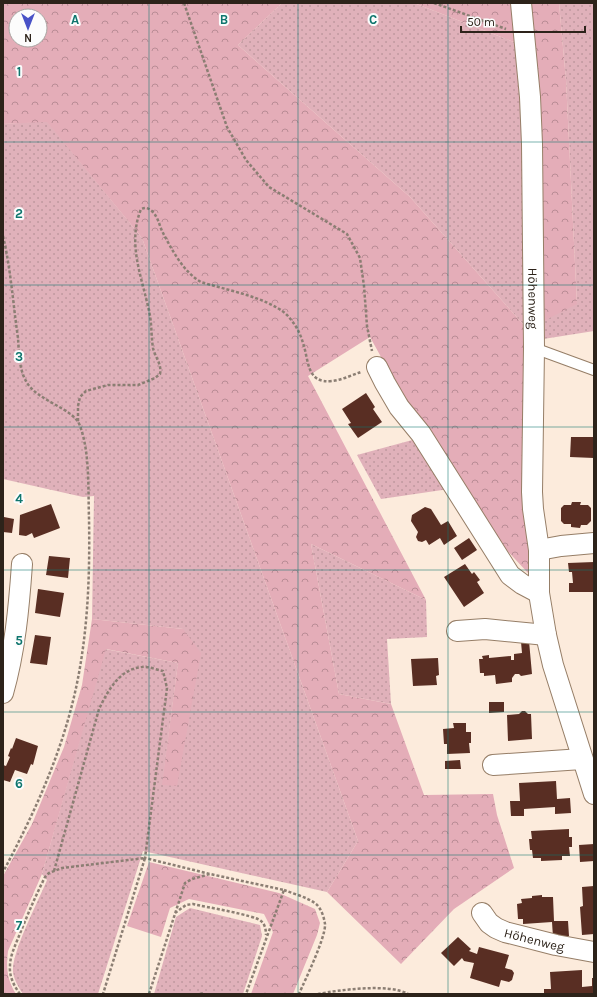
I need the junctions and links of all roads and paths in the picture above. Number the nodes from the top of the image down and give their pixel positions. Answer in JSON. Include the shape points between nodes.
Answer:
{"nodes":[{"id":1,"x":184,"y":3,"type":"edge"},
{"id":2,"x":434,"y":3,"type":"edge"},
{"id":3,"x":521,"y":3,"type":"edge"},
{"id":4,"x":525,"y":36,"type":"junction"},
{"id":5,"x":3,"y":236,"type":"edge"},
{"id":6,"x":534,"y":348,"type":"junction"},
{"id":7,"x":377,"y":366,"type":"junction"},
{"id":8,"x":594,"y":370,"type":"edge"},
{"id":9,"x":78,"y":420,"type":"junction"},
{"id":10,"x":594,"y":544,"type":"edge"},
{"id":11,"x":539,"y":550,"type":"junction"},
{"id":12,"x":22,"y":564,"type":"dead end"},
{"id":13,"x":539,"y":593,"type":"junction"},
{"id":14,"x":457,"y":632,"type":"dead end"},
{"id":15,"x":546,"y":634,"type":"junction"},
{"id":16,"x":3,"y":693,"type":"edge"},
{"id":17,"x":584,"y":748,"type":"edge"},
{"id":18,"x":493,"y":765,"type":"dead end"},
{"id":19,"x":594,"y":794,"type":"edge"},
{"id":20,"x":145,"y":858,"type":"junction"},
{"id":21,"x":54,"y":871,"type":"junction"},
{"id":22,"x":3,"y":872,"type":"edge"},
{"id":23,"x":210,"y":874,"type":"junction"},
{"id":24,"x":284,"y":890,"type":"junction"},
{"id":25,"x":482,"y":912,"type":"dead end"},
{"id":26,"x":174,"y":913,"type":"junction"},
{"id":27,"x":266,"y":938,"type":"junction"},
{"id":28,"x":594,"y":952,"type":"edge"},
{"id":29,"x":20,"y":994,"type":"edge"},
{"id":30,"x":103,"y":994,"type":"edge"},
{"id":31,"x":149,"y":994,"type":"edge"},
{"id":32,"x":200,"y":994,"type":"edge"},
{"id":33,"x":205,"y":994,"type":"edge"},
{"id":34,"x":246,"y":994,"type":"edge"},
{"id":35,"x":299,"y":994,"type":"edge"},
{"id":36,"x":318,"y":994,"type":"edge"},
{"id":37,"x":408,"y":994,"type":"edge"}],
"edges":[{"from":1,"to":7,"type":"path","via":[[227,127],[246,160],[268,187],[347,234],[357,252],[364,286],[370,345]]},
{"from":2,"to":4,"type":"path"},
{"from":3,"to":4,"type":"street","name":"Höhenweg"},
{"from":4,"to":6,"type":"street","name":"Höhenweg","via":[[530,97]]},
{"from":5,"to":9,"type":"path","via":[[24,379],[36,393]]},
{"from":6,"to":8,"type":"lane"},
{"from":6,"to":11,"type":"street","name":"Höhenweg","via":[[532,492]]},
{"from":7,"to":9,"type":"path","via":[[334,381],[326,382],[316,378],[311,373],[299,332],[285,314],[260,300],[196,279],[168,243],[156,216],[144,208],[141,209],[138,219],[135,249],[160,374],[138,385],[108,385],[86,391],[80,397]]},
{"from":7,"to":13,"type":"street","via":[[399,407],[421,434],[510,575]]},
{"from":9,"to":22,"type":"path","via":[[86,448],[88,478],[89,582],[86,631],[77,681],[55,760],[31,819]]},
{"from":10,"to":11,"type":"street"},
{"from":11,"to":13,"type":"street","name":"Höhenweg"},
{"from":12,"to":16,"type":"street","via":[[15,634]]},
{"from":13,"to":15,"type":"street","name":"Höhenweg"},
{"from":14,"to":15,"type":"street","via":[[485,629]]},
{"from":15,"to":17,"type":"street","name":"Höhenweg","via":[[553,665]]},
{"from":17,"to":18,"type":"street"},
{"from":17,"to":19,"type":"street","name":"Höhenweg"},
{"from":20,"to":21,"type":"path"},
{"from":20,"to":21,"type":"path","via":[[167,688],[163,671],[142,666],[125,672],[110,687],[99,709]]},
{"from":20,"to":23,"type":"path"},
{"from":20,"to":30,"type":"path"},
{"from":21,"to":29,"type":"path","via":[[45,877],[11,955],[10,974]]},
{"from":23,"to":24,"type":"path"},
{"from":23,"to":26,"type":"path","via":[[185,883]]},
{"from":24,"to":27,"type":"path"},
{"from":24,"to":35,"type":"path","via":[[316,904],[321,910],[325,924]]},
{"from":25,"to":28,"type":"street","name":"Höhenweg","via":[[489,923],[505,932],[556,946]]},
{"from":26,"to":27,"type":"path","via":[[186,905],[193,904],[251,916],[262,921]]},
{"from":26,"to":31,"type":"path"},
{"from":27,"to":34,"type":"path"},
{"from":32,"to":33,"type":"path"},
{"from":36,"to":37,"type":"path","via":[[342,990],[381,989]]}]}
